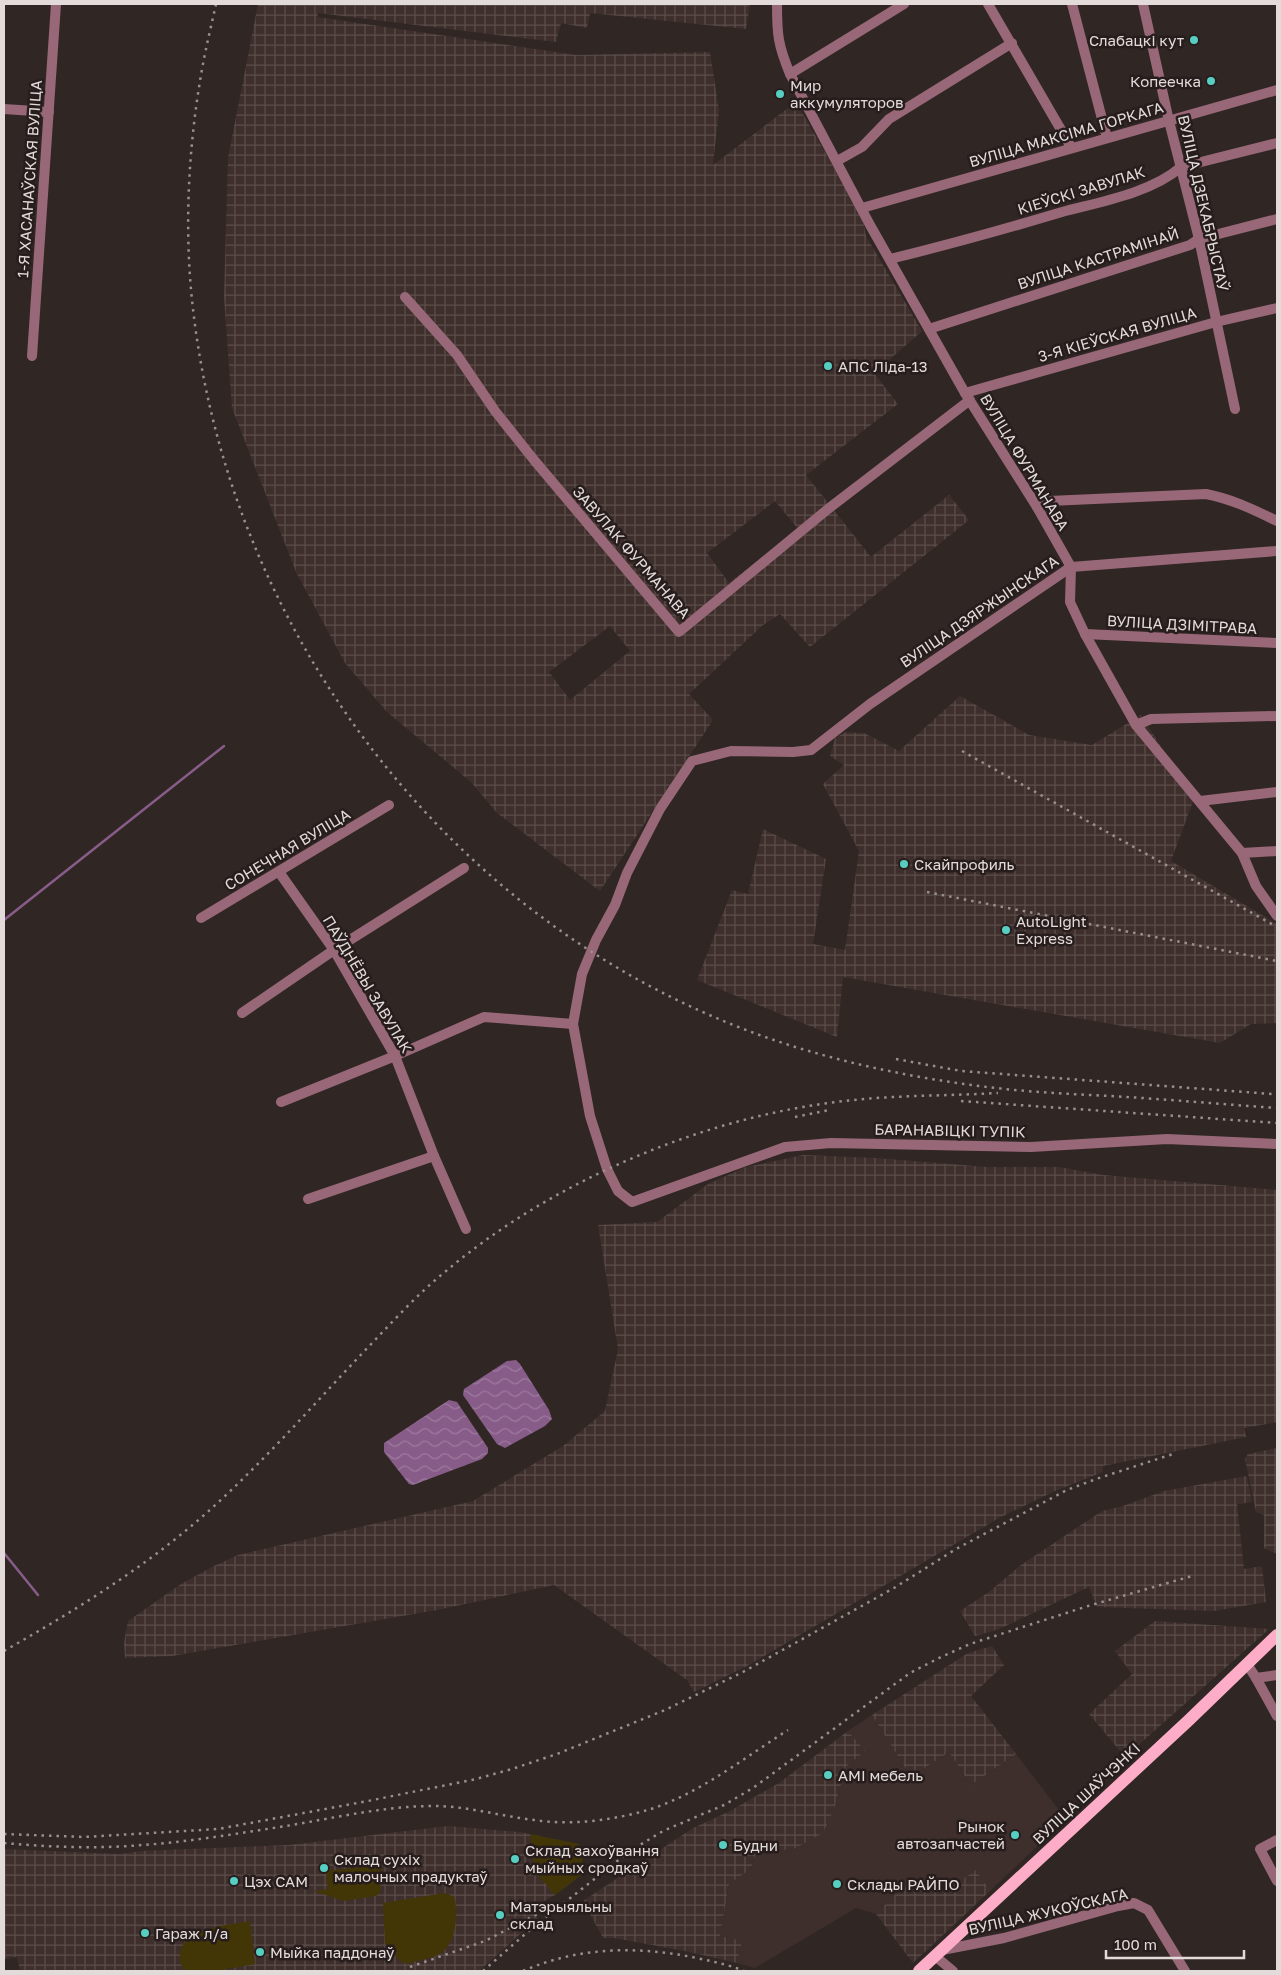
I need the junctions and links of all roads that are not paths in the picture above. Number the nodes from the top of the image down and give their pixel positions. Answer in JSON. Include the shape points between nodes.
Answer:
{"nodes":[{"id":1,"x":56,"y":4,"type":"edge"},
{"id":2,"x":777,"y":4,"type":"edge"},
{"id":3,"x":904,"y":4,"type":"edge"},
{"id":4,"x":988,"y":4,"type":"edge"},
{"id":5,"x":1072,"y":4,"type":"edge"},
{"id":6,"x":1143,"y":4,"type":"edge"},
{"id":7,"x":1012,"y":43,"type":"junction"},
{"id":8,"x":790,"y":74,"type":"junction"},
{"id":9,"x":1277,"y":90,"type":"edge"},
{"id":10,"x":4,"y":110,"type":"edge"},
{"id":11,"x":49,"y":112,"type":"junction"},
{"id":12,"x":1168,"y":121,"type":"junction"},
{"id":13,"x":1107,"y":138,"type":"junction"},
{"id":14,"x":1277,"y":143,"type":"edge"},
{"id":15,"x":1072,"y":147,"type":"junction"},
{"id":16,"x":837,"y":161,"type":"junction"},
{"id":17,"x":1181,"y":167,"type":"junction"},
{"id":18,"x":862,"y":208,"type":"junction"},
{"id":19,"x":1277,"y":219,"type":"edge"},
{"id":20,"x":1199,"y":239,"type":"junction"},
{"id":21,"x":890,"y":259,"type":"junction"},
{"id":22,"x":404,"y":297,"type":"dead end"},
{"id":23,"x":1277,"y":308,"type":"edge"},
{"id":24,"x":1216,"y":322,"type":"junction"},
{"id":25,"x":929,"y":329,"type":"junction"},
{"id":26,"x":32,"y":356,"type":"dead end"},
{"id":27,"x":968,"y":396,"type":"junction"},
{"id":28,"x":1235,"y":410,"type":"dead end"},
{"id":29,"x":1036,"y":506,"type":"junction"},
{"id":30,"x":1277,"y":521,"type":"edge"},
{"id":31,"x":1277,"y":550,"type":"edge"},
{"id":32,"x":1071,"y":567,"type":"junction"},
{"id":33,"x":1086,"y":634,"type":"junction"},
{"id":34,"x":1277,"y":643,"type":"edge"},
{"id":35,"x":1277,"y":716,"type":"edge"},
{"id":36,"x":1136,"y":725,"type":"junction"},
{"id":37,"x":1277,"y":792,"type":"edge"},
{"id":38,"x":1200,"y":801,"type":"junction"},
{"id":39,"x":389,"y":805,"type":"dead end"},
{"id":40,"x":1277,"y":851,"type":"edge"},
{"id":41,"x":1242,"y":853,"type":"junction"},
{"id":42,"x":464,"y":868,"type":"dead end"},
{"id":43,"x":279,"y":872,"type":"junction"},
{"id":44,"x":1277,"y":916,"type":"edge"},
{"id":45,"x":201,"y":918,"type":"dead end"},
{"id":46,"x":334,"y":950,"type":"junction"},
{"id":47,"x":242,"y":1013,"type":"dead end"},
{"id":48,"x":574,"y":1024,"type":"junction"},
{"id":49,"x":395,"y":1056,"type":"junction"},
{"id":50,"x":281,"y":1102,"type":"dead end"},
{"id":51,"x":1277,"y":1144,"type":"edge"},
{"id":52,"x":434,"y":1156,"type":"junction"},
{"id":53,"x":308,"y":1200,"type":"dead end"},
{"id":54,"x":466,"y":1229,"type":"dead end"},
{"id":55,"x":1277,"y":1635,"type":"edge"},
{"id":56,"x":1247,"y":1664,"type":"junction"},
{"id":57,"x":1277,"y":1675,"type":"edge"},
{"id":58,"x":1256,"y":1678,"type":"junction"},
{"id":59,"x":1277,"y":1716,"type":"edge"},
{"id":60,"x":1277,"y":1840,"type":"edge"},
{"id":61,"x":1277,"y":1882,"type":"edge"},
{"id":62,"x":938,"y":1953,"type":"junction"},
{"id":63,"x":918,"y":1971,"type":"edge"},
{"id":64,"x":953,"y":1971,"type":"edge"},
{"id":65,"x":1185,"y":1971,"type":"edge"}],
"edges":[{"from":1,"to":11,"type":"street","name":"1-Я ХАСАНАЎСКАЯ ВУЛІЦА"},
{"from":2,"to":8,"type":"street","name":"ВУЛІЦА ФУРМАНАВА","via":[[777,35]]},
{"from":3,"to":8,"type":"street"},
{"from":4,"to":7,"type":"street"},
{"from":5,"to":13,"type":"street"},
{"from":6,"to":12,"type":"street","name":"ВУЛІЦА ДЗЕКАБРЫСТАЎ"},
{"from":7,"to":15,"type":"street"},
{"from":7,"to":16,"type":"street","via":[[889,119],[862,147]]},
{"from":8,"to":16,"type":"street","name":"ВУЛІЦА ФУРМАНАВА"},
{"from":9,"to":12,"type":"street","name":"ВУЛІЦА МАКСІМА ГОРКАГА"},
{"from":10,"to":11,"type":"street"},
{"from":11,"to":26,"type":"street","name":"1-Я ХАСАНАЎСКАЯ ВУЛІЦА"},
{"from":12,"to":13,"type":"street","name":"ВУЛІЦА МАКСІМА ГОРКАГА"},
{"from":12,"to":17,"type":"street","name":"ВУЛІЦА ДЗЕКАБРЫСТАЎ"},
{"from":13,"to":15,"type":"street","name":"ВУЛІЦА МАКСІМА ГОРКАГА"},
{"from":14,"to":17,"type":"street","name":"КІЕЎСКІ ЗАВУЛАК"},
{"from":15,"to":18,"type":"street","name":"ВУЛІЦА МАКСІМА ГОРКАГА"},
{"from":16,"to":18,"type":"street","name":"ВУЛІЦА ФУРМАНАВА"},
{"from":17,"to":20,"type":"street","name":"ВУЛІЦА ДЗЕКАБРЫСТАЎ"},
{"from":17,"to":21,"type":"street","name":"КІЕЎСКІ ЗАВУЛАК","via":[[1171,176],[1130,193]]},
{"from":18,"to":21,"type":"street","name":"ВУЛІЦА ФУРМАНАВА"},
{"from":19,"to":20,"type":"street","name":"ВУЛІЦА КАСТРАМІНАЙ"},
{"from":20,"to":24,"type":"street","name":"ВУЛІЦА ДЗЕКАБРЫСТАЎ"},
{"from":20,"to":25,"type":"street","name":"ВУЛІЦА КАСТРАМІНАЙ","via":[[1190,245]]},
{"from":21,"to":25,"type":"street","name":"ВУЛІЦА ФУРМАНАВА"},
{"from":22,"to":27,"type":"street","name":"ЗАВУЛАК ФУРМАНАВА","via":[[457,355],[534,460],[679,632]]},
{"from":23,"to":24,"type":"street","name":"3-Я КІЕЎСКАЯ ВУЛІЦА"},
{"from":24,"to":27,"type":"street","name":"3-Я КІЕЎСКАЯ ВУЛІЦА"},
{"from":24,"to":28,"type":"street","name":"ВУЛІЦА ДЗЕКАБРЫСТАЎ"},
{"from":25,"to":27,"type":"street","name":"ВУЛІЦА ФУРМАНАВА"},
{"from":27,"to":29,"type":"street","name":"ВУЛІЦА ФУРМАНАВА"},
{"from":29,"to":30,"type":"street","via":[[1049,501],[1206,494],[1245,505]]},
{"from":29,"to":32,"type":"street","name":"ВУЛІЦА ФУРМАНАВА"},
{"from":31,"to":32,"type":"street","name":"ВУЛІЦА ДЗЯРЖЫНСКАГА"},
{"from":32,"to":33,"type":"street","via":[[1070,602]]},
{"from":32,"to":48,"type":"street","name":"ВУЛІЦА ДЗЯРЖЫНСКАГА","via":[[870,704],[811,750],[731,751],[692,761],[660,809],[596,940],[582,974]]},
{"from":33,"to":34,"type":"street","name":"ВУЛІЦА ДЗІМІТРАВА"},
{"from":33,"to":36,"type":"street"},
{"from":35,"to":36,"type":"street","via":[[1151,719]]},
{"from":36,"to":38,"type":"street"},
{"from":37,"to":38,"type":"street"},
{"from":38,"to":41,"type":"street"},
{"from":39,"to":43,"type":"street","name":"СОНЕЧНАЯ ВУЛІЦА"},
{"from":40,"to":41,"type":"street"},
{"from":41,"to":44,"type":"street","via":[[1256,886]]},
{"from":42,"to":46,"type":"street"},
{"from":43,"to":45,"type":"street","name":"СОНЕЧНАЯ ВУЛІЦА"},
{"from":43,"to":46,"type":"street","name":"ПАЎДНЁВЫ ЗАВУЛАК"},
{"from":46,"to":47,"type":"street"},
{"from":46,"to":49,"type":"street","name":"ПАЎДНЁВЫ ЗАВУЛАК"},
{"from":48,"to":49,"type":"street","via":[[484,1017]]},
{"from":48,"to":51,"type":"street","name":"БАРАНАВІЦКІ ТУПІК","via":[[590,1116],[606,1169],[618,1191],[632,1202],[785,1148],[831,1143],[1031,1147],[1167,1139]]},
{"from":49,"to":50,"type":"street"},
{"from":49,"to":52,"type":"street","name":"ПАЎДНЁВЫ ЗАВУЛАК"},
{"from":52,"to":53,"type":"street"},
{"from":52,"to":54,"type":"street","name":"ПАЎДНЁВЫ ЗАВУЛАК"},
{"from":55,"to":56,"type":"main road","name":"ВУЛІЦА ШАЎЧЭНКІ"},
{"from":56,"to":58,"type":"street"},
{"from":56,"to":62,"type":"main road","name":"ВУЛІЦА ШАЎЧЭНКІ"},
{"from":57,"to":58,"type":"street"},
{"from":58,"to":59,"type":"street"},
{"from":60,"to":61,"type":"street","via":[[1260,1849]]},
{"from":62,"to":63,"type":"main road","name":"ВУЛІЦА ШАЎЧЭНКІ"},
{"from":62,"to":64,"type":"street"},
{"from":62,"to":65,"type":"street","name":"ВУЛІЦА ЖУКОЎСКАГА","via":[[1134,1904],[1148,1910]]}]}
